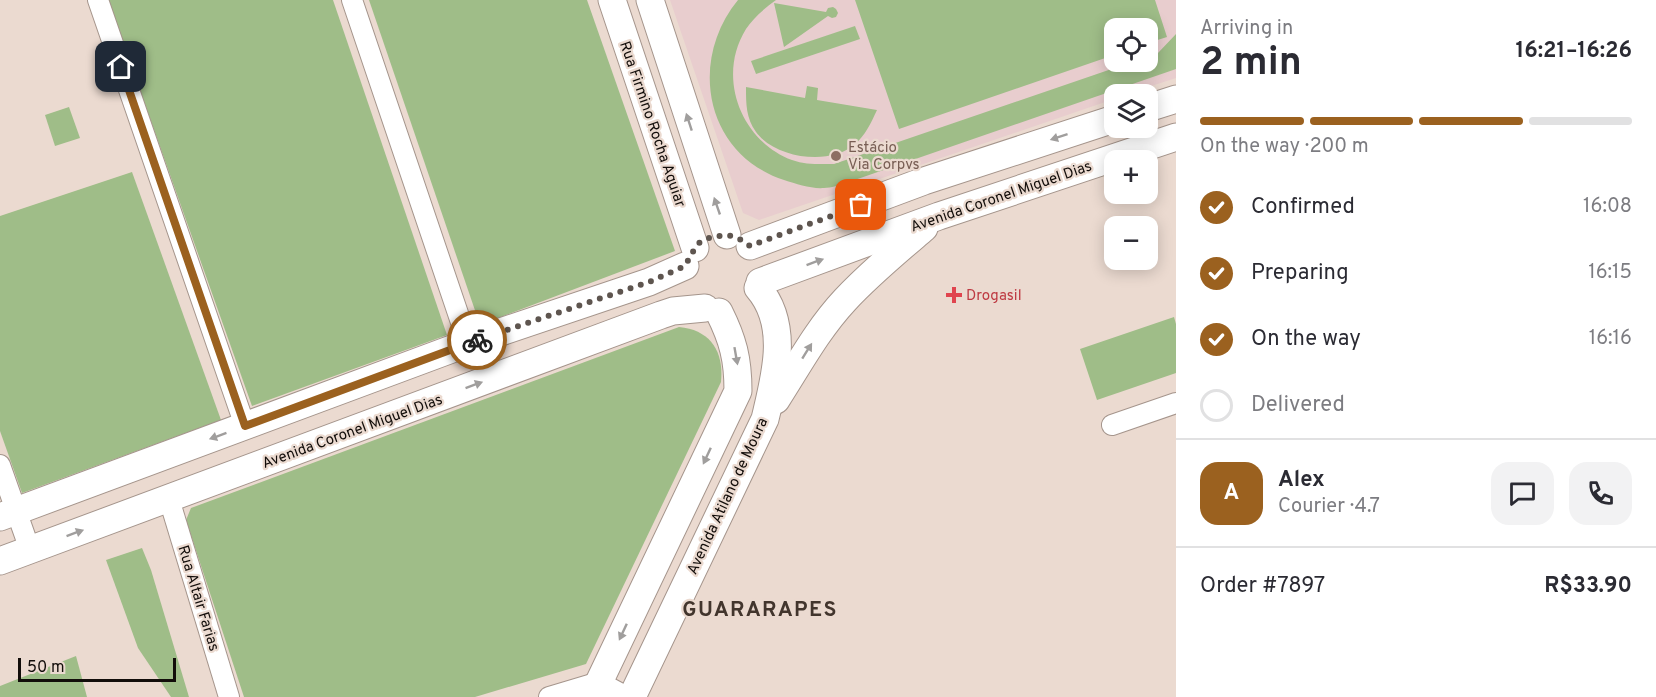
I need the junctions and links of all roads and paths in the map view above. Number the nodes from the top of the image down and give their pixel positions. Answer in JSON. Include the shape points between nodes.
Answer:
{"nodes":[{"id":1,"x":98,"y":0,"type":"edge"},
{"id":2,"x":352,"y":0,"type":"edge"},
{"id":3,"x":612,"y":0,"type":"edge"},
{"id":4,"x":650,"y":0,"type":"edge"},
{"id":5,"x":1176,"y":99,"type":"edge"},
{"id":6,"x":1158,"y":105,"type":"edge"},
{"id":7,"x":1104,"y":122,"type":"edge"},
{"id":8,"x":1176,"y":137,"type":"edge"},
{"id":9,"x":939,"y":216,"type":"junction"},
{"id":10,"x":739,"y":241,"type":"junction"},
{"id":11,"x":690,"y":257,"type":"junction"},
{"id":12,"x":759,"y":285,"type":"junction"},
{"id":13,"x":712,"y":310,"type":"junction"},
{"id":14,"x":468,"y":343,"type":"junction"},
{"id":15,"x":1176,"y":403,"type":"edge"},
{"id":16,"x":765,"y":419,"type":"junction"},
{"id":17,"x":1112,"y":425,"type":"dead end"},
{"id":18,"x":245,"y":426,"type":"junction"},
{"id":19,"x":0,"y":465,"type":"edge"},
{"id":20,"x":169,"y":500,"type":"junction"},
{"id":21,"x":8,"y":514,"type":"edge"},
{"id":22,"x":30,"y":550,"type":"junction"},
{"id":23,"x":0,"y":561,"type":"edge"},
{"id":24,"x":596,"y":690,"type":"edge"},
{"id":25,"x":229,"y":697,"type":"edge"},
{"id":26,"x":549,"y":697,"type":"edge"},
{"id":27,"x":627,"y":697,"type":"edge"},
{"id":28,"x":632,"y":697,"type":"edge"}],
"edges":[{"from":1,"to":18,"type":"street"},
{"from":2,"to":14,"type":"street"},
{"from":3,"to":11,"type":"main road","name":"Rua Firmino Rocha Aguiar"},
{"from":10,"to":4,"type":"main road","one_way":true},
{"from":5,"to":6,"type":"main road"},
{"from":7,"to":10,"type":"main road","one_way":true},
{"from":8,"to":9,"type":"main road","name":"Avenida Coronel Miguel Dias"},
{"from":12,"to":9,"type":"main road","name":"Avenida Coronel Miguel Dias","one_way":true},
{"from":16,"to":9,"type":"main road","one_way":true,"via":[[817,334],[844,301]]},
{"from":10,"to":11,"type":"main road","via":[[711,237],[700,242]]},
{"from":10,"to":12,"type":"main road","via":[[759,261]]},
{"from":11,"to":13,"type":"main road","via":[[685,278],[688,290],[694,299]]},
{"from":11,"to":14,"type":"main road","via":[[649,282]]},
{"from":12,"to":13,"type":"main road","via":[[742,307],[726,312]]},
{"from":12,"to":16,"type":"main road","name":"Avenida Atilano de Moura","via":[[768,299],[776,330],[777,370]]},
{"from":20,"to":13,"type":"main road","name":"Avenida Coronel Miguel Dias","one_way":true,"via":[[661,315]]},
{"from":13,"to":24,"type":"main road","one_way":true,"via":[[730,334],[738,391]]},
{"from":14,"to":18,"type":"main road"},
{"from":15,"to":17,"type":"street"},
{"from":16,"to":28,"type":"main road","name":"Avenida Atilano de Moura"},
{"from":18,"to":21,"type":"main road","one_way":true},
{"from":19,"to":21,"type":"street"},
{"from":22,"to":20,"type":"main road","name":"Avenida Coronel Miguel Dias","one_way":true},
{"from":20,"to":25,"type":"street","name":"Rua Altair Farias"},
{"from":21,"to":22,"type":"street"},
{"from":22,"to":23,"type":"main road","name":"Avenida Coronel Miguel Dias"},
{"from":24,"to":26,"type":"street"},
{"from":24,"to":27,"type":"street"}]}
